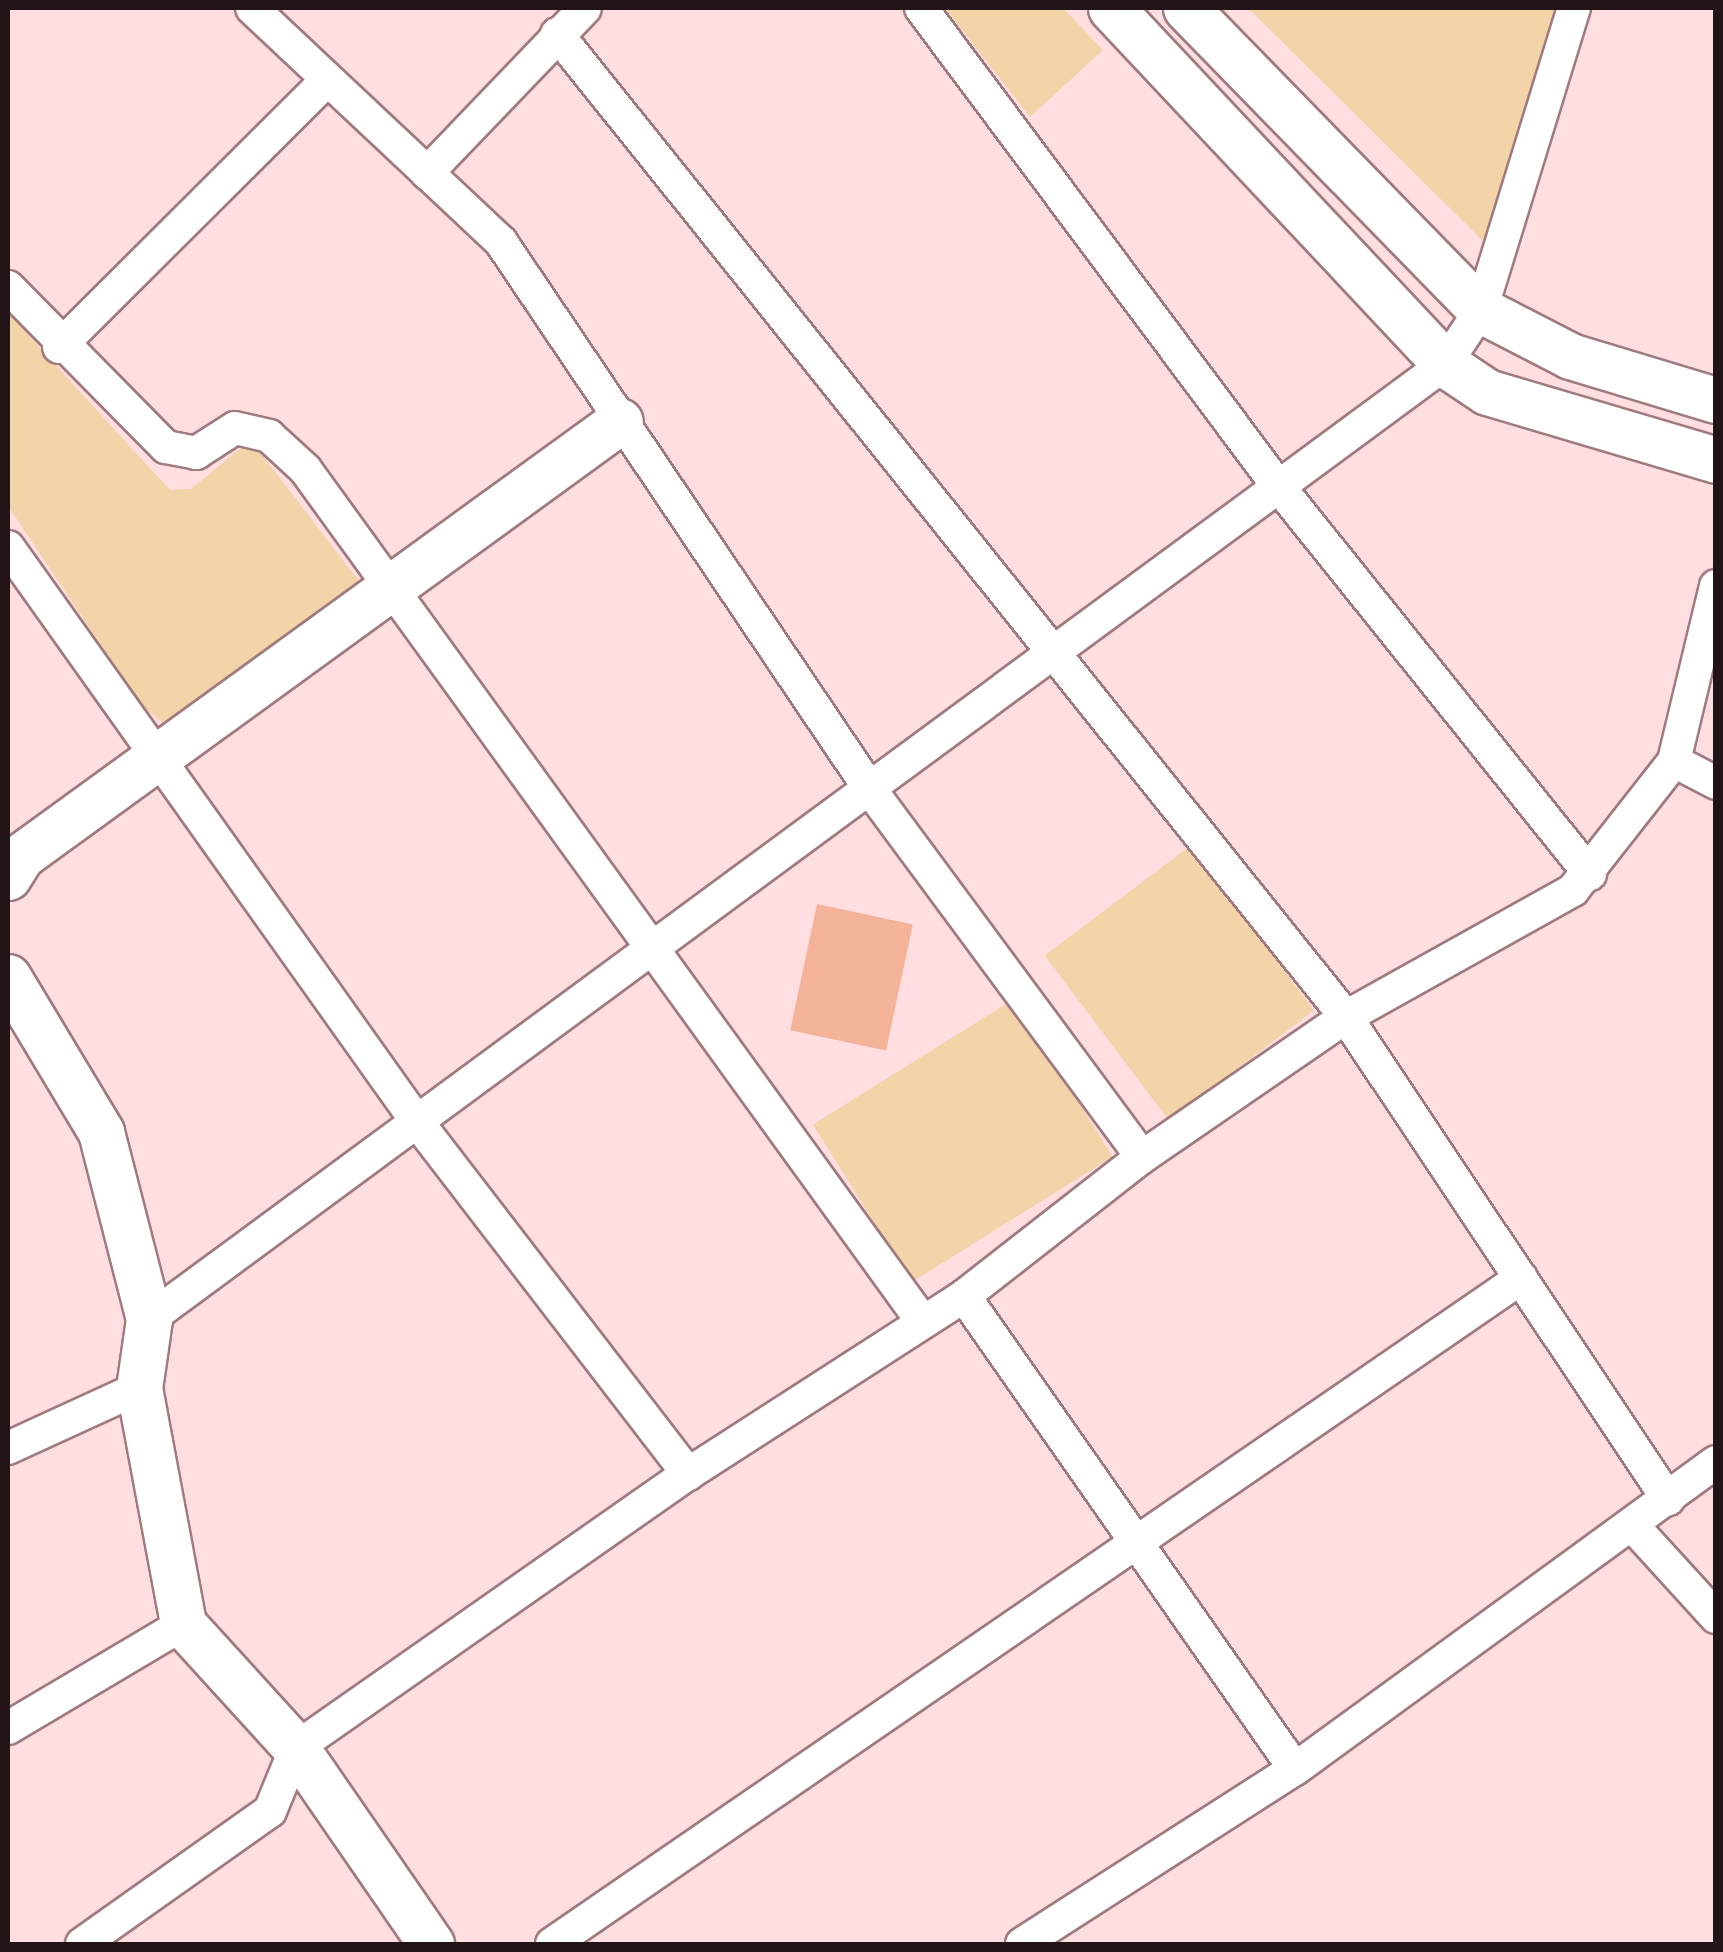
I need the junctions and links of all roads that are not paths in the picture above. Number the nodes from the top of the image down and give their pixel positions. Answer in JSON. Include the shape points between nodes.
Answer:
{"nodes":[{"id":1,"x":252,"y":8,"type":"edge"},
{"id":2,"x":585,"y":8,"type":"edge"},
{"id":3,"x":921,"y":8,"type":"edge"},
{"id":4,"x":1112,"y":8,"type":"edge"},
{"id":5,"x":1186,"y":8,"type":"edge"},
{"id":6,"x":1574,"y":8,"type":"edge"},
{"id":7,"x":557,"y":34,"type":"junction"},
{"id":8,"x":326,"y":81,"type":"junction"},
{"id":9,"x":426,"y":173,"type":"junction"},
{"id":10,"x":8,"y":287,"type":"edge"},
{"id":11,"x":1481,"y":310,"type":"junction"},
{"id":12,"x":58,"y":347,"type":"junction"},
{"id":13,"x":1446,"y":364,"type":"junction"},
{"id":14,"x":1716,"y":400,"type":"edge"},
{"id":15,"x":620,"y":421,"type":"junction"},
{"id":16,"x":1716,"y":460,"type":"edge"},
{"id":17,"x":1276,"y":482,"type":"junction"},
{"id":18,"x":8,"y":547,"type":"edge"},
{"id":19,"x":1716,"y":586,"type":"edge"},
{"id":20,"x":392,"y":588,"type":"junction"},
{"id":21,"x":1052,"y":652,"type":"junction"},
{"id":22,"x":158,"y":760,"type":"junction"},
{"id":23,"x":1674,"y":761,"type":"junction"},
{"id":24,"x":1716,"y":782,"type":"edge"},
{"id":25,"x":872,"y":792,"type":"junction"},
{"id":26,"x":1590,"y":874,"type":"junction"},
{"id":27,"x":8,"y":876,"type":"edge"},
{"id":28,"x":648,"y":948,"type":"junction"},
{"id":29,"x":8,"y":977,"type":"edge"},
{"id":30,"x":1346,"y":1017,"type":"junction"},
{"id":31,"x":418,"y":1123,"type":"junction"},
{"id":32,"x":1142,"y":1157,"type":"junction"},
{"id":33,"x":1520,"y":1278,"type":"junction"},
{"id":34,"x":964,"y":1296,"type":"junction"},
{"id":35,"x":150,"y":1319,"type":"junction"},
{"id":36,"x":923,"y":1322,"type":"junction"},
{"id":37,"x":139,"y":1388,"type":"junction"},
{"id":38,"x":8,"y":1448,"type":"edge"},
{"id":39,"x":1716,"y":1462,"type":"edge"},
{"id":40,"x":688,"y":1474,"type":"junction"},
{"id":41,"x":1668,"y":1499,"type":"junction"},
{"id":42,"x":1634,"y":1527,"type":"junction"},
{"id":43,"x":1138,"y":1541,"type":"junction"},
{"id":44,"x":1716,"y":1617,"type":"edge"},
{"id":45,"x":183,"y":1624,"type":"junction"},
{"id":46,"x":8,"y":1728,"type":"edge"},
{"id":47,"x":296,"y":1748,"type":"junction"},
{"id":48,"x":1295,"y":1770,"type":"junction"},
{"id":49,"x":82,"y":1944,"type":"edge"},
{"id":50,"x":431,"y":1944,"type":"edge"},
{"id":51,"x":552,"y":1944,"type":"edge"},
{"id":52,"x":1022,"y":1944,"type":"edge"}],
"edges":[{"from":1,"to":8,"type":"street"},
{"from":2,"to":7,"type":"street"},
{"from":3,"to":17,"type":"street"},
{"from":4,"to":13,"type":"street"},
{"from":5,"to":11,"type":"street"},
{"from":6,"to":11,"type":"street"},
{"from":7,"to":9,"type":"street"},
{"from":7,"to":21,"type":"street"},
{"from":8,"to":9,"type":"street"},
{"from":8,"to":12,"type":"street"},
{"from":9,"to":15,"type":"street","via":[[500,242]]},
{"from":10,"to":12,"type":"street"},
{"from":11,"to":13,"type":"street"},
{"from":11,"to":14,"type":"street","via":[[1570,356]]},
{"from":12,"to":20,"type":"street","via":[[166,448],[196,453],[234,428],[269,436],[305,469]]},
{"from":13,"to":16,"type":"street","via":[[1487,392]]},
{"from":13,"to":17,"type":"street"},
{"from":15,"to":20,"type":"street"},
{"from":15,"to":25,"type":"street"},
{"from":17,"to":21,"type":"street"},
{"from":17,"to":26,"type":"street"},
{"from":18,"to":22,"type":"street"},
{"from":19,"to":23,"type":"street"},
{"from":20,"to":22,"type":"street"},
{"from":20,"to":28,"type":"street"},
{"from":21,"to":25,"type":"street"},
{"from":21,"to":30,"type":"street"},
{"from":22,"to":27,"type":"street","via":[[21,856]]},
{"from":22,"to":31,"type":"street"},
{"from":23,"to":24,"type":"street"},
{"from":23,"to":26,"type":"street"},
{"from":25,"to":28,"type":"street"},
{"from":25,"to":32,"type":"street"},
{"from":26,"to":30,"type":"street"},
{"from":28,"to":31,"type":"street"},
{"from":28,"to":36,"type":"street"},
{"from":29,"to":35,"type":"street","via":[[100,1132]]},
{"from":30,"to":32,"type":"street"},
{"from":30,"to":33,"type":"street"},
{"from":31,"to":35,"type":"street"},
{"from":31,"to":40,"type":"street"},
{"from":32,"to":34,"type":"street"},
{"from":33,"to":41,"type":"street"},
{"from":33,"to":43,"type":"street"},
{"from":34,"to":36,"type":"street"},
{"from":34,"to":43,"type":"street"},
{"from":35,"to":37,"type":"street"},
{"from":36,"to":40,"type":"street"},
{"from":37,"to":38,"type":"street"},
{"from":37,"to":45,"type":"street"},
{"from":39,"to":41,"type":"street"},
{"from":40,"to":47,"type":"street"},
{"from":41,"to":42,"type":"street"},
{"from":42,"to":44,"type":"street"},
{"from":42,"to":48,"type":"street"},
{"from":43,"to":48,"type":"street"},
{"from":43,"to":51,"type":"street"},
{"from":45,"to":46,"type":"street"},
{"from":45,"to":47,"type":"street"},
{"from":47,"to":49,"type":"street","via":[[270,1811]]},
{"from":47,"to":50,"type":"street"},
{"from":48,"to":52,"type":"street"}]}
